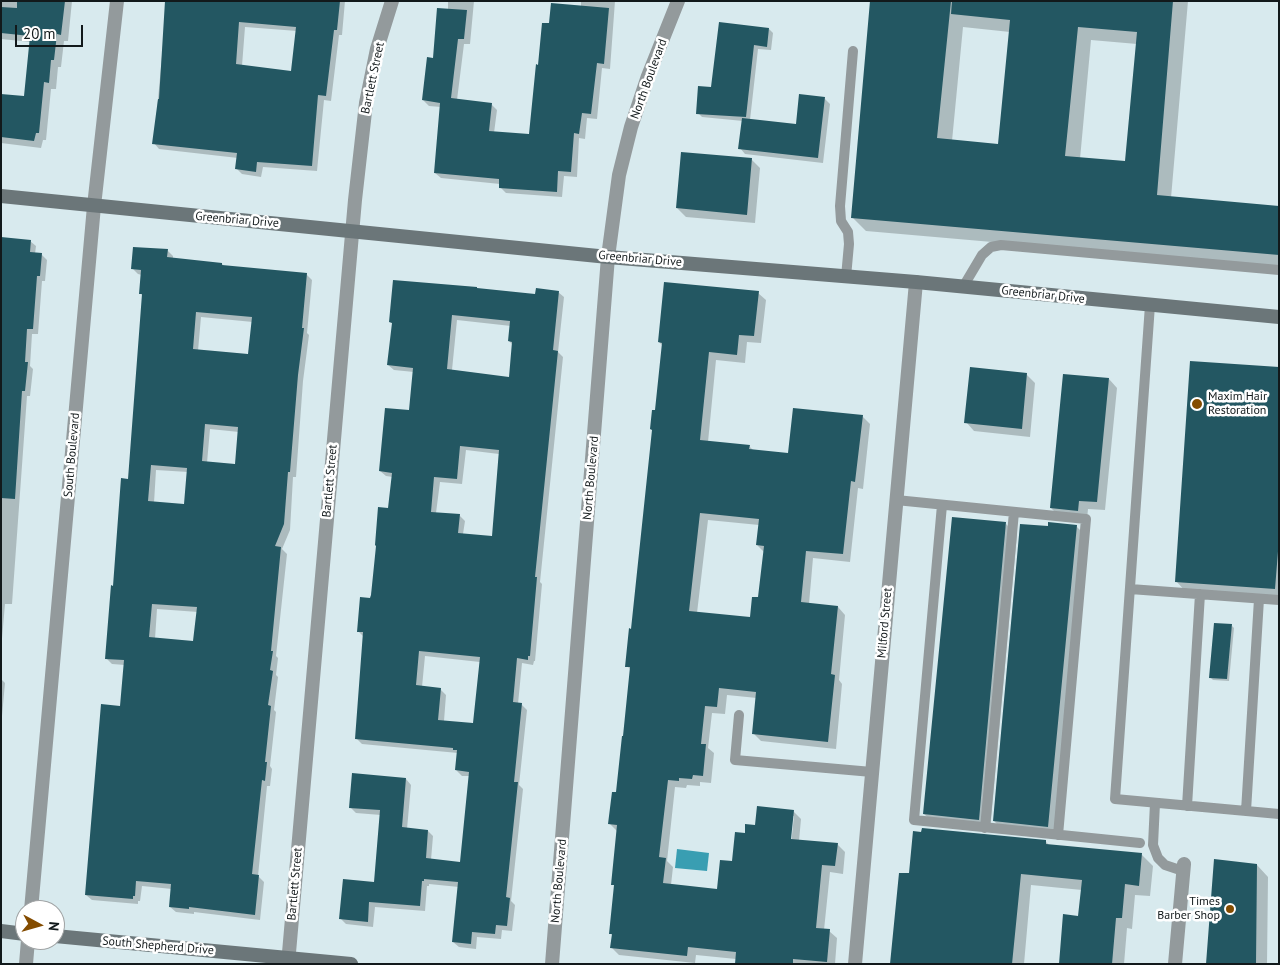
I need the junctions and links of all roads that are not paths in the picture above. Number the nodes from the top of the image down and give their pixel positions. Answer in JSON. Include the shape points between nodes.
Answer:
{"nodes":[{"id":1,"x":117,"y":1,"type":"edge"},
{"id":2,"x":392,"y":1,"type":"edge"},
{"id":3,"x":678,"y":1,"type":"edge"},
{"id":4,"x":853,"y":52,"type":"dead end"},
{"id":5,"x":1,"y":196,"type":"edge"},
{"id":6,"x":94,"y":206,"type":"junction"},
{"id":7,"x":352,"y":230,"type":"junction"},
{"id":8,"x":608,"y":257,"type":"junction"},
{"id":9,"x":1279,"y":270,"type":"edge"},
{"id":10,"x":846,"y":276,"type":"junction"},
{"id":11,"x":916,"y":282,"type":"junction"},
{"id":12,"x":963,"y":287,"type":"junction"},
{"id":13,"x":1150,"y":305,"type":"junction"},
{"id":14,"x":1279,"y":317,"type":"edge"},
{"id":15,"x":896,"y":500,"type":"junction"},
{"id":16,"x":942,"y":505,"type":"junction"},
{"id":17,"x":1014,"y":512,"type":"junction"},
{"id":18,"x":1130,"y":589,"type":"junction"},
{"id":19,"x":1200,"y":594,"type":"junction"},
{"id":20,"x":1259,"y":599,"type":"junction"},
{"id":21,"x":1279,"y":600,"type":"edge"},
{"id":22,"x":739,"y":715,"type":"dead end"},
{"id":23,"x":872,"y":772,"type":"junction"},
{"id":24,"x":1155,"y":803,"type":"junction"},
{"id":25,"x":1187,"y":806,"type":"junction"},
{"id":26,"x":1246,"y":811,"type":"junction"},
{"id":27,"x":1279,"y":814,"type":"edge"},
{"id":28,"x":985,"y":828,"type":"junction"},
{"id":29,"x":1058,"y":835,"type":"junction"},
{"id":30,"x":1140,"y":843,"type":"dead end"},
{"id":31,"x":1184,"y":867,"type":"joint"},
{"id":32,"x":32,"y":900,"type":"edge"},
{"id":33,"x":1,"y":931,"type":"edge"},
{"id":34,"x":15,"y":933,"type":"edge"},
{"id":35,"x":65,"y":937,"type":"edge"},
{"id":36,"x":27,"y":950,"type":"edge"},
{"id":37,"x":288,"y":961,"type":"edge"},
{"id":38,"x":26,"y":964,"type":"edge"},
{"id":39,"x":351,"y":964,"type":"edge"},
{"id":40,"x":552,"y":964,"type":"edge"},
{"id":41,"x":855,"y":964,"type":"edge"},
{"id":42,"x":1175,"y":964,"type":"edge"}],
"edges":[{"from":1,"to":6,"type":"street","name":"South Boulevard"},
{"from":2,"to":7,"type":"street","name":"Bartlett Street","via":[[366,103]]},
{"from":3,"to":8,"type":"street","name":"North Boulevard","via":[[631,127],[619,176]]},
{"from":4,"to":10,"type":"lane","via":[[840,206],[841,221],[848,232]]},
{"from":5,"to":6,"type":"main road","name":"Greenbriar Drive"},
{"from":6,"to":7,"type":"main road","name":"Greenbriar Drive"},
{"from":6,"to":32,"type":"street","name":"South Boulevard"},
{"from":7,"to":8,"type":"main road","name":"Greenbriar Drive"},
{"from":7,"to":37,"type":"street","name":"Bartlett Street"},
{"from":8,"to":10,"type":"main road","name":"Greenbriar Drive"},
{"from":8,"to":40,"type":"street","name":"North Boulevard"},
{"from":9,"to":12,"type":"lane","via":[[1001,245],[991,247],[982,255]]},
{"from":10,"to":11,"type":"main road","name":"Greenbriar Drive"},
{"from":11,"to":12,"type":"main road","name":"Greenbriar Drive"},
{"from":11,"to":15,"type":"street","name":"Milford Street"},
{"from":12,"to":13,"type":"main road","name":"Greenbriar Drive"},
{"from":13,"to":14,"type":"main road","name":"Greenbriar Drive"},
{"from":13,"to":18,"type":"lane"},
{"from":15,"to":16,"type":"lane"},
{"from":15,"to":23,"type":"street","name":"Milford Street"},
{"from":16,"to":17,"type":"lane"},
{"from":16,"to":28,"type":"lane","via":[[914,820]]},
{"from":17,"to":28,"type":"lane"},
{"from":17,"to":29,"type":"lane","via":[[1086,519]]},
{"from":18,"to":19,"type":"lane"},
{"from":18,"to":24,"type":"lane","via":[[1116,800]]},
{"from":19,"to":20,"type":"lane"},
{"from":19,"to":25,"type":"lane"},
{"from":20,"to":21,"type":"lane"},
{"from":20,"to":26,"type":"lane"},
{"from":22,"to":23,"type":"lane","via":[[735,760]]},
{"from":23,"to":41,"type":"street","name":"Milford Street"},
{"from":24,"to":25,"type":"lane"},
{"from":24,"to":31,"type":"lane","via":[[1153,845],[1158,858],[1164,865]]},
{"from":25,"to":26,"type":"lane"},
{"from":26,"to":27,"type":"lane"},
{"from":28,"to":29,"type":"lane"},
{"from":29,"to":30,"type":"lane"},
{"from":31,"to":42,"type":"street"},
{"from":33,"to":34,"type":"main road"},
{"from":35,"to":37,"type":"main road","name":"South Shepherd Drive"},
{"from":36,"to":38,"type":"street"},
{"from":37,"to":39,"type":"main road","name":"South Shepherd Drive"}]}
